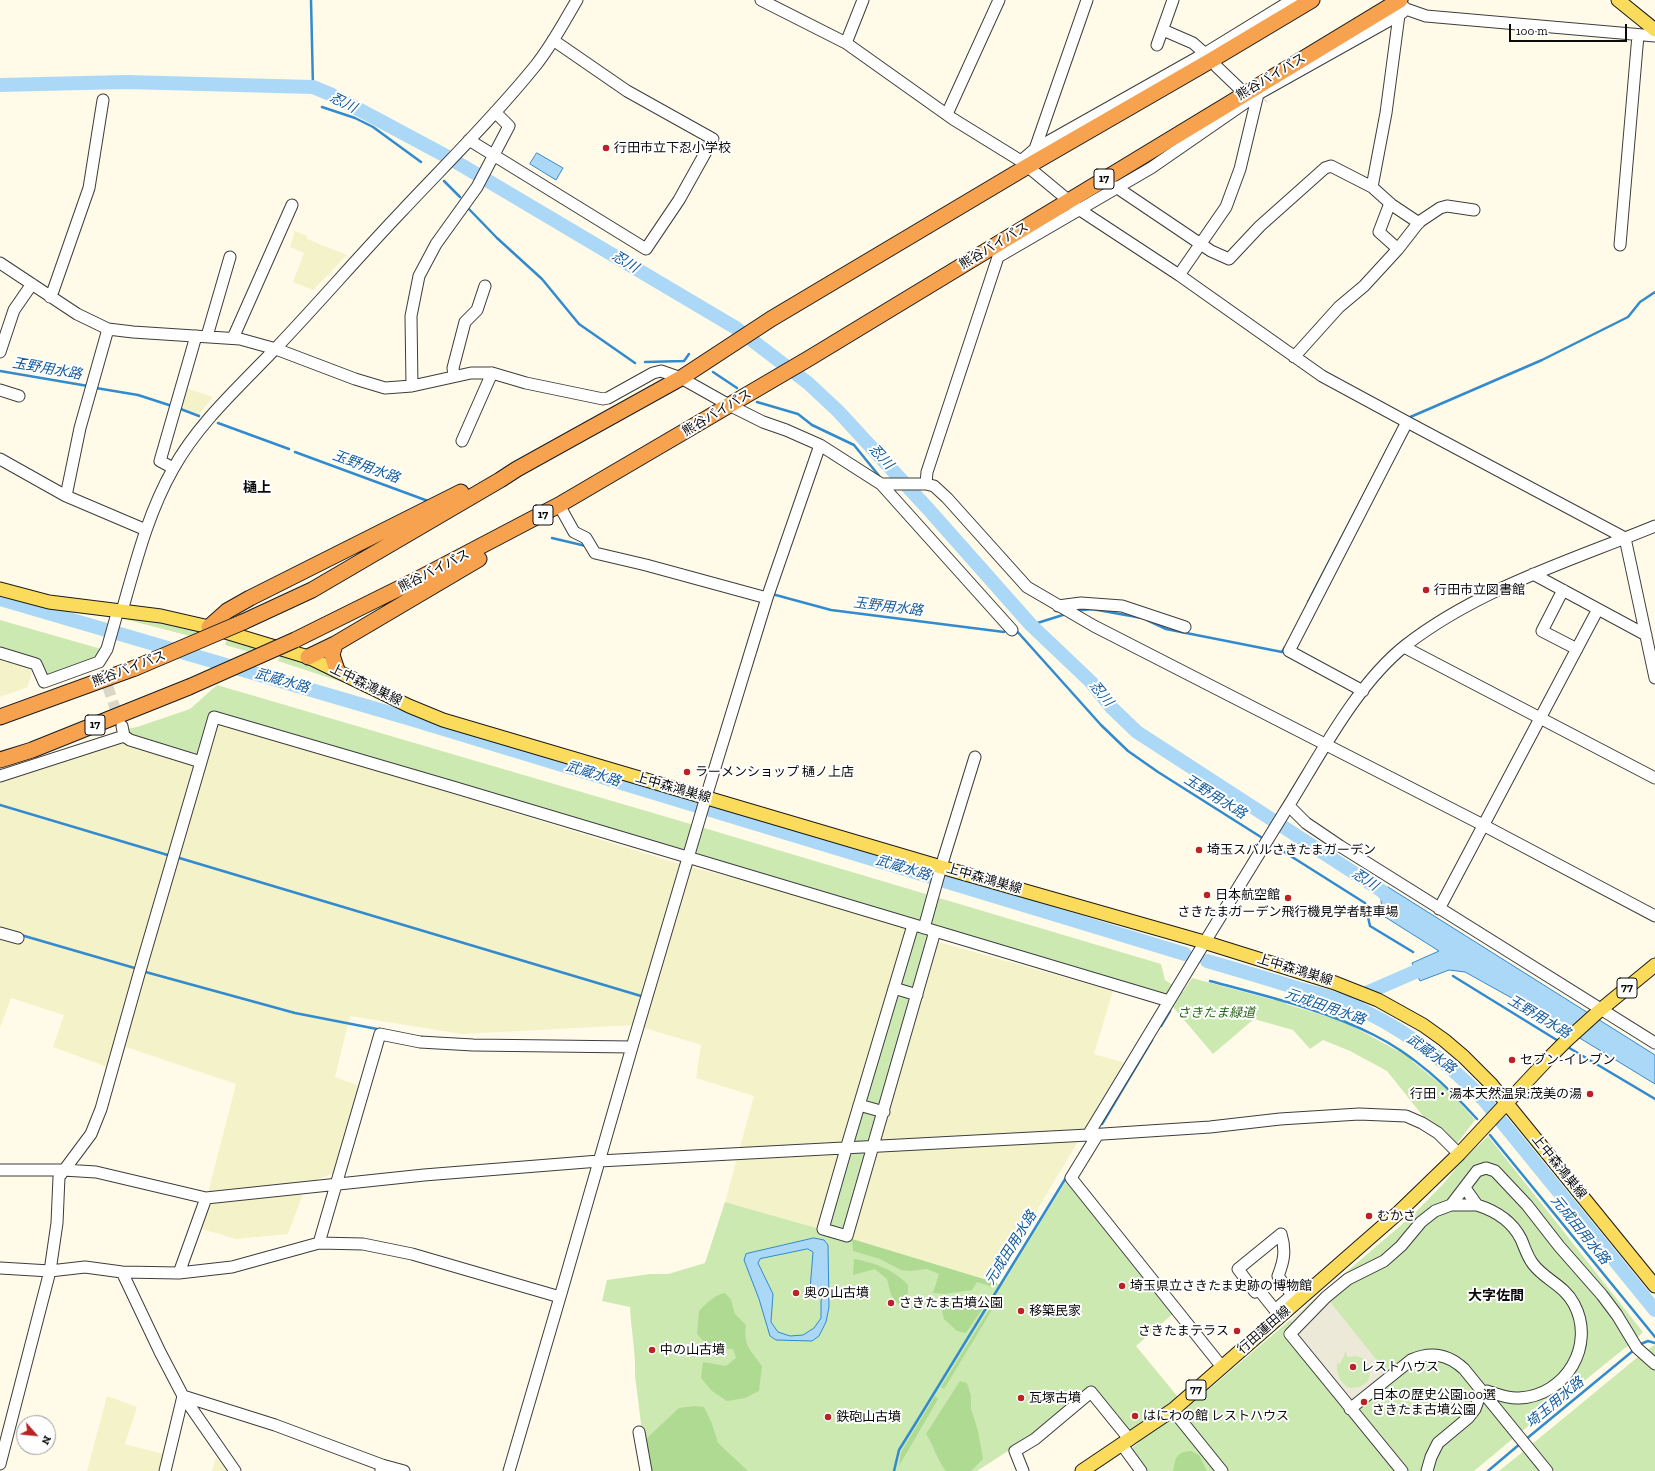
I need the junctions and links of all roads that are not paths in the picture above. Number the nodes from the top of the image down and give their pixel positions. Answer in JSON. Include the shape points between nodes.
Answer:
{"nodes":[{"id":1,"x":577,"y":0,"type":"edge"},
{"id":2,"x":761,"y":0,"type":"edge"},
{"id":3,"x":863,"y":0,"type":"edge"},
{"id":4,"x":999,"y":0,"type":"edge"},
{"id":5,"x":1087,"y":0,"type":"edge"},
{"id":6,"x":1173,"y":0,"type":"edge"},
{"id":7,"x":1292,"y":0,"type":"edge"},
{"id":8,"x":1312,"y":0,"type":"edge"},
{"id":9,"x":1618,"y":0,"type":"edge"},
{"id":10,"x":1400,"y":5,"type":"edge"},
{"id":11,"x":1163,"y":30,"type":"junction"},
{"id":12,"x":1653,"y":31,"type":"edge"},
{"id":13,"x":1638,"y":35,"type":"junction"},
{"id":14,"x":553,"y":40,"type":"junction"},
{"id":15,"x":846,"y":43,"type":"junction"},
{"id":16,"x":1157,"y":45,"type":"dead end"},
{"id":17,"x":1202,"y":52,"type":"dead end"},
{"id":18,"x":1216,"y":66,"type":"dead end"},
{"id":19,"x":1240,"y":90,"type":"tunnel mouth"},
{"id":20,"x":1261,"y":96,"type":"junction"},
{"id":21,"x":103,"y":100,"type":"dead end"},
{"id":22,"x":495,"y":112,"type":"junction"},
{"id":23,"x":947,"y":114,"type":"junction"},
{"id":24,"x":468,"y":140,"type":"junction"},
{"id":25,"x":1035,"y":149,"type":"junction"},
{"id":26,"x":492,"y":158,"type":"junction"},
{"id":27,"x":1024,"y":164,"type":"junction"},
{"id":28,"x":1116,"y":187,"type":"junction"},
{"id":29,"x":1372,"y":188,"type":"junction"},
{"id":30,"x":1068,"y":201,"type":"junction"},
{"id":31,"x":1390,"y":203,"type":"junction"},
{"id":32,"x":292,"y":205,"type":"dead end"},
{"id":33,"x":1080,"y":210,"type":"junction"},
{"id":34,"x":1474,"y":210,"type":"dead end"},
{"id":35,"x":1419,"y":223,"type":"junction"},
{"id":36,"x":1201,"y":245,"type":"junction"},
{"id":37,"x":1620,"y":245,"type":"dead end"},
{"id":38,"x":1398,"y":250,"type":"junction"},
{"id":39,"x":230,"y":257,"type":"dead end"},
{"id":40,"x":0,"y":263,"type":"edge"},
{"id":41,"x":1179,"y":275,"type":"junction"},
{"id":42,"x":32,"y":284,"type":"junction"},
{"id":43,"x":485,"y":286,"type":"dead end"},
{"id":44,"x":50,"y":297,"type":"junction"},
{"id":45,"x":108,"y":328,"type":"junction"},
{"id":46,"x":4,"y":329,"type":"edge"},
{"id":47,"x":201,"y":336,"type":"junction"},
{"id":48,"x":233,"y":338,"type":"junction"},
{"id":49,"x":276,"y":349,"type":"junction"},
{"id":50,"x":0,"y":352,"type":"edge"},
{"id":51,"x":1294,"y":356,"type":"junction"},
{"id":52,"x":492,"y":373,"type":"junction"},
{"id":53,"x":454,"y":376,"type":"junction"},
{"id":54,"x":681,"y":378,"type":"junction"},
{"id":55,"x":412,"y":386,"type":"junction"},
{"id":56,"x":0,"y":390,"type":"edge"},
{"id":57,"x":19,"y":396,"type":"dead end"},
{"id":58,"x":729,"y":405,"type":"junction"},
{"id":59,"x":1407,"y":422,"type":"junction"},
{"id":60,"x":462,"y":442,"type":"dead end"},
{"id":61,"x":820,"y":445,"type":"junction"},
{"id":62,"x":0,"y":459,"type":"edge"},
{"id":63,"x":173,"y":468,"type":"junction"},
{"id":64,"x":517,"y":469,"type":"junction"},
{"id":65,"x":880,"y":484,"type":"junction"},
{"id":66,"x":923,"y":484,"type":"junction"},
{"id":67,"x":66,"y":496,"type":"junction"},
{"id":68,"x":553,"y":509,"type":"junction"},
{"id":69,"x":1655,"y":526,"type":"edge"},
{"id":70,"x":146,"y":530,"type":"junction"},
{"id":71,"x":1625,"y":538,"type":"junction"},
{"id":72,"x":1533,"y":574,"type":"junction"},
{"id":73,"x":0,"y":589,"type":"edge"},
{"id":74,"x":1563,"y":590,"type":"junction"},
{"id":75,"x":767,"y":598,"type":"junction"},
{"id":76,"x":1058,"y":606,"type":"junction"},
{"id":77,"x":1598,"y":609,"type":"junction"},
{"id":78,"x":120,"y":610,"type":"junction"},
{"id":79,"x":210,"y":627,"type":"junction"},
{"id":80,"x":1185,"y":627,"type":"dead end"},
{"id":81,"x":1012,"y":630,"type":"dead end"},
{"id":82,"x":1646,"y":635,"type":"junction"},
{"id":83,"x":335,"y":644,"type":"junction"},
{"id":84,"x":1404,"y":647,"type":"junction"},
{"id":85,"x":1577,"y":649,"type":"junction"},
{"id":86,"x":0,"y":653,"type":"edge"},
{"id":87,"x":308,"y":657,"type":"junction"},
{"id":88,"x":1654,"y":667,"type":"edge"},
{"id":89,"x":337,"y":670,"type":"junction"},
{"id":90,"x":1655,"y":678,"type":"edge"},
{"id":91,"x":1363,"y":691,"type":"junction"},
{"id":92,"x":0,"y":717,"type":"edge"},
{"id":93,"x":1540,"y":718,"type":"junction"},
{"id":94,"x":1325,"y":746,"type":"junction"},
{"id":95,"x":975,"y":757,"type":"dead end"},
{"id":96,"x":0,"y":760,"type":"edge"},
{"id":97,"x":201,"y":762,"type":"junction"},
{"id":98,"x":0,"y":776,"type":"edge"},
{"id":99,"x":1655,"y":778,"type":"edge"},
{"id":100,"x":705,"y":800,"type":"junction"},
{"id":101,"x":1287,"y":808,"type":"junction"},
{"id":102,"x":1483,"y":826,"type":"junction"},
{"id":103,"x":688,"y":858,"type":"junction"},
{"id":104,"x":940,"y":870,"type":"junction"},
{"id":105,"x":1439,"y":909,"type":"junction"},
{"id":106,"x":1655,"y":916,"type":"edge"},
{"id":107,"x":913,"y":925,"type":"junction"},
{"id":108,"x":924,"y":928,"type":"junction"},
{"id":109,"x":935,"y":931,"type":"junction"},
{"id":110,"x":0,"y":933,"type":"edge"},
{"id":111,"x":18,"y":938,"type":"dead end"},
{"id":112,"x":1202,"y":946,"type":"junction"},
{"id":113,"x":1655,"y":965,"type":"edge"},
{"id":114,"x":894,"y":988,"type":"junction"},
{"id":115,"x":917,"y":995,"type":"junction"},
{"id":116,"x":1169,"y":1002,"type":"junction"},
{"id":117,"x":1600,"y":1010,"type":"junction"},
{"id":118,"x":1655,"y":1043,"type":"edge"},
{"id":119,"x":632,"y":1047,"type":"junction"},
{"id":120,"x":859,"y":1105,"type":"junction"},
{"id":121,"x":1504,"y":1105,"type":"junction"},
{"id":122,"x":884,"y":1112,"type":"junction"},
{"id":123,"x":1093,"y":1135,"type":"junction"},
{"id":124,"x":874,"y":1147,"type":"junction"},
{"id":125,"x":846,"y":1148,"type":"junction"},
{"id":126,"x":1459,"y":1154,"type":"junction"},
{"id":127,"x":599,"y":1161,"type":"junction"},
{"id":128,"x":0,"y":1170,"type":"edge"},
{"id":129,"x":63,"y":1170,"type":"junction"},
{"id":130,"x":336,"y":1185,"type":"junction"},
{"id":131,"x":1465,"y":1188,"type":"junction"},
{"id":132,"x":206,"y":1198,"type":"junction"},
{"id":133,"x":1451,"y":1204,"type":"junction"},
{"id":134,"x":1477,"y":1205,"type":"junction"},
{"id":135,"x":318,"y":1243,"type":"junction"},
{"id":136,"x":0,"y":1268,"type":"edge"},
{"id":137,"x":50,"y":1271,"type":"junction"},
{"id":138,"x":122,"y":1272,"type":"junction"},
{"id":139,"x":180,"y":1273,"type":"junction"},
{"id":140,"x":1655,"y":1286,"type":"edge"},
{"id":141,"x":1292,"y":1295,"type":"joint"},
{"id":142,"x":560,"y":1297,"type":"junction"},
{"id":143,"x":1655,"y":1364,"type":"edge"},
{"id":144,"x":1222,"y":1367,"type":"junction"},
{"id":145,"x":1483,"y":1393,"type":"junction"},
{"id":146,"x":183,"y":1396,"type":"junction"},
{"id":147,"x":1350,"y":1409,"type":"junction"},
{"id":148,"x":1176,"y":1414,"type":"dead end"},
{"id":149,"x":639,"y":1432,"type":"dead end"},
{"id":150,"x":1126,"y":1443,"type":"junction"},
{"id":151,"x":0,"y":1464,"type":"edge"},
{"id":152,"x":381,"y":1468,"type":"edge"},
{"id":153,"x":165,"y":1471,"type":"edge"},
{"id":154,"x":236,"y":1471,"type":"edge"},
{"id":155,"x":404,"y":1471,"type":"edge"},
{"id":156,"x":509,"y":1471,"type":"edge"},
{"id":157,"x":646,"y":1471,"type":"edge"},
{"id":158,"x":1023,"y":1471,"type":"edge"},
{"id":159,"x":1082,"y":1471,"type":"edge"},
{"id":160,"x":1141,"y":1471,"type":"edge"},
{"id":161,"x":1222,"y":1471,"type":"edge"},
{"id":162,"x":1402,"y":1471,"type":"edge"},
{"id":163,"x":1427,"y":1471,"type":"edge"},
{"id":164,"x":1547,"y":1471,"type":"edge"}],
"edges":[{"from":1,"to":14,"type":"street"},
{"from":2,"to":15,"type":"street"},
{"from":3,"to":15,"type":"street"},
{"from":4,"to":23,"type":"street"},
{"from":5,"to":25,"type":"street"},
{"from":6,"to":11,"type":"street"},
{"from":7,"to":25,"type":"street","via":[[1209,51]]},
{"from":8,"to":27,"type":"highway","name":"熊谷バイパス","via":[[1210,61]]},
{"from":9,"to":12,"type":"main road"},
{"from":10,"to":13,"type":"street","via":[[1426,16]]},
{"from":10,"to":20,"type":"street"},
{"from":10,"to":29,"type":"street","via":[[1386,113]]},
{"from":10,"to":30,"type":"highway","name":"熊谷バイパス","number":"17"},
{"from":11,"to":16,"type":"street"},
{"from":11,"to":17,"type":"street","via":[[1193,43]]},
{"from":12,"to":13,"type":"street"},
{"from":13,"to":37,"type":"street"},
{"from":14,"to":22,"type":"street"},
{"from":14,"to":26,"type":"street","via":[[627,91],[713,139],[679,200],[646,249]]},
{"from":15,"to":23,"type":"street"},
{"from":18,"to":19,"type":"street"},
{"from":20,"to":28,"type":"street"},
{"from":20,"to":36,"type":"street","via":[[1226,207]]},
{"from":21,"to":44,"type":"street","via":[[89,188]]},
{"from":22,"to":24,"type":"street"},
{"from":22,"to":26,"type":"street","via":[[509,126]]},
{"from":23,"to":27,"type":"street"},
{"from":24,"to":26,"type":"street"},
{"from":24,"to":49,"type":"street"},
{"from":25,"to":27,"type":"street"},
{"from":26,"to":55,"type":"street","via":[[477,187],[436,244],[419,276],[411,316]]},
{"from":27,"to":30,"type":"street"},
{"from":27,"to":54,"type":"highway","name":"熊谷バイパス"},
{"from":28,"to":33,"type":"street"},
{"from":28,"to":36,"type":"street"},
{"from":29,"to":31,"type":"street"},
{"from":29,"to":36,"type":"street","via":[[1331,166],[1325,168],[1266,221],[1228,259]]},
{"from":30,"to":33,"type":"street"},
{"from":30,"to":58,"type":"highway","name":"熊谷バイパス","number":"17"},
{"from":31,"to":35,"type":"street"},
{"from":31,"to":38,"type":"street","via":[[1379,232]]},
{"from":32,"to":48,"type":"street"},
{"from":33,"to":41,"type":"street"},
{"from":33,"to":66,"type":"street","via":[[998,257]]},
{"from":34,"to":35,"type":"street","via":[[1447,206]]},
{"from":35,"to":38,"type":"street"},
{"from":36,"to":41,"type":"street"},
{"from":38,"to":51,"type":"street"},
{"from":39,"to":47,"type":"street"},
{"from":40,"to":42,"type":"street"},
{"from":41,"to":51,"type":"street"},
{"from":42,"to":44,"type":"street"},
{"from":42,"to":46,"type":"street"},
{"from":43,"to":53,"type":"street","via":[[477,310],[465,322],[453,368]]},
{"from":44,"to":45,"type":"street","via":[[77,314]]},
{"from":45,"to":47,"type":"street"},
{"from":45,"to":67,"type":"street","via":[[80,428]]},
{"from":46,"to":50,"type":"street"},
{"from":47,"to":48,"type":"street"},
{"from":47,"to":63,"type":"street","via":[[160,461]]},
{"from":48,"to":49,"type":"street"},
{"from":49,"to":55,"type":"street","via":[[385,388]]},
{"from":49,"to":63,"type":"street","via":[[194,436]]},
{"from":51,"to":59,"type":"street","via":[[1322,376]]},
{"from":52,"to":53,"type":"street"},
{"from":52,"to":54,"type":"street","via":[[602,399],[657,372]]},
{"from":52,"to":60,"type":"street"},
{"from":53,"to":55,"type":"street"},
{"from":54,"to":58,"type":"street"},
{"from":54,"to":64,"type":"highway","name":"熊谷バイパス"},
{"from":56,"to":57,"type":"street"},
{"from":58,"to":61,"type":"street","via":[[762,422]]},
{"from":58,"to":68,"type":"highway","name":"熊谷バイパス","number":"17"},
{"from":59,"to":71,"type":"street"},
{"from":59,"to":91,"type":"street","via":[[1288,651]]},
{"from":61,"to":65,"type":"street"},
{"from":61,"to":75,"type":"street"},
{"from":62,"to":67,"type":"street"},
{"from":63,"to":70,"type":"street"},
{"from":64,"to":79,"type":"highway","via":[[497,474],[250,598],[227,611]]},
{"from":64,"to":92,"type":"highway","name":"熊谷バイパス","bridge":true,"via":[[312,590],[135,668]]},
{"from":65,"to":66,"type":"street"},
{"from":65,"to":81,"type":"street"},
{"from":66,"to":76,"type":"street","via":[[934,486],[947,498],[1027,587]]},
{"from":67,"to":70,"type":"street"},
{"from":68,"to":75,"type":"street","via":[[574,532],[586,538],[595,553]]},
{"from":68,"to":83,"type":"highway","number":"17","via":[[526,532]]},
{"from":68,"to":96,"type":"highway","name":"熊谷バイパス","number":"17","bridge":true,"via":[[295,640],[189,687],[32,750]]},
{"from":69,"to":71,"type":"street"},
{"from":70,"to":78,"type":"street"},
{"from":71,"to":72,"type":"street"},
{"from":71,"to":82,"type":"street"},
{"from":72,"to":74,"type":"street"},
{"from":72,"to":84,"type":"street","via":[[1452,613]]},
{"from":73,"to":78,"type":"main road","name":"上中森鴻巣線","via":[[49,602]]},
{"from":74,"to":77,"type":"street"},
{"from":74,"to":85,"type":"street","via":[[1542,631]]},
{"from":75,"to":100,"type":"street"},
{"from":76,"to":80,"type":"street","via":[[1081,603],[1122,606]]},
{"from":76,"to":94,"type":"street"},
{"from":77,"to":82,"type":"street"},
{"from":77,"to":85,"type":"street"},
{"from":78,"to":79,"type":"main road","name":"上中森鴻巣線","via":[[168,617]]},
{"from":78,"to":86,"type":"street","via":[[101,666],[44,682],[36,664]]},
{"from":79,"to":87,"type":"main road","name":"上中森鴻巣線"},
{"from":82,"to":88,"type":"street"},
{"from":83,"to":87,"type":"highway","number":"17"},
{"from":83,"to":89,"type":"highway","via":[[332,655]]},
{"from":84,"to":91,"type":"street","via":[[1376,674]]},
{"from":84,"to":93,"type":"street"},
{"from":85,"to":93,"type":"street"},
{"from":87,"to":89,"type":"main road","name":"上中森鴻巣線"},
{"from":88,"to":90,"type":"street"},
{"from":89,"to":100,"type":"main road","name":"上中森鴻巣線","via":[[409,706],[444,720]]},
{"from":91,"to":94,"type":"street"},
{"from":93,"to":99,"type":"street"},
{"from":93,"to":102,"type":"street"},
{"from":94,"to":101,"type":"street"},
{"from":94,"to":102,"type":"street"},
{"from":95,"to":104,"type":"street"},
{"from":97,"to":98,"type":"street","via":[[130,740],[123,731]]},
{"from":97,"to":103,"type":"street","via":[[214,717]]},
{"from":97,"to":129,"type":"street","via":[[101,1109],[91,1134]]},
{"from":100,"to":103,"type":"street"},
{"from":100,"to":104,"type":"main road","name":"上中森鴻巣線"},
{"from":101,"to":105,"type":"street"},
{"from":101,"to":112,"type":"street"},
{"from":102,"to":105,"type":"street"},
{"from":102,"to":106,"type":"street"},
{"from":103,"to":107,"type":"street"},
{"from":103,"to":119,"type":"street"},
{"from":104,"to":108,"type":"street"},
{"from":104,"to":112,"type":"main road","name":"上中森鴻巣線"},
{"from":105,"to":117,"type":"street"},
{"from":107,"to":108,"type":"street"},
{"from":107,"to":114,"type":"street"},
{"from":108,"to":109,"type":"street"},
{"from":109,"to":115,"type":"street"},
{"from":109,"to":116,"type":"street"},
{"from":110,"to":111,"type":"street"},
{"from":112,"to":116,"type":"street"},
{"from":112,"to":121,"type":"main road","name":"上中森鴻巣線","via":[[1349,988],[1378,1000],[1423,1025],[1454,1048],[1478,1070]]},
{"from":113,"to":117,"type":"main road","number":"77"},
{"from":114,"to":115,"type":"street"},
{"from":114,"to":120,"type":"street"},
{"from":115,"to":122,"type":"street"},
{"from":116,"to":123,"type":"street"},
{"from":117,"to":118,"type":"street"},
{"from":117,"to":121,"type":"main road","name":"行田蓮田線","number":"77"},
{"from":119,"to":127,"type":"street"},
{"from":119,"to":130,"type":"street","via":[[458,1044],[420,1042],[380,1034]]},
{"from":120,"to":122,"type":"street"},
{"from":120,"to":125,"type":"street"},
{"from":121,"to":126,"type":"main road","name":"行田蓮田線","number":"77"},
{"from":121,"to":140,"type":"main road","name":"上中森鴻巣線"},
{"from":122,"to":124,"type":"street"},
{"from":123,"to":124,"type":"street"},
{"from":123,"to":126,"type":"street","via":[[1210,1127],[1288,1118],[1360,1114],[1406,1116],[1431,1128]]},
{"from":123,"to":144,"type":"street","via":[[1071,1178]]},
{"from":124,"to":125,"type":"street"},
{"from":124,"to":125,"type":"street","via":[[847,1236],[823,1229]]},
{"from":125,"to":127,"type":"street"},
{"from":126,"to":144,"type":"main road","name":"行田蓮田線","number":"77","via":[[1398,1213]]},
{"from":127,"to":130,"type":"street"},
{"from":127,"to":142,"type":"street"},
{"from":128,"to":129,"type":"street"},
{"from":129,"to":132,"type":"street","via":[[96,1172]]},
{"from":129,"to":137,"type":"street","via":[[59,1176],[57,1223]]},
{"from":130,"to":132,"type":"street"},
{"from":130,"to":135,"type":"street"},
{"from":131,"to":133,"type":"street"},
{"from":131,"to":134,"type":"street"},
{"from":131,"to":143,"type":"street","via":[[1481,1169],[1490,1169],[1500,1176],[1602,1295],[1638,1348]]},
{"from":132,"to":139,"type":"street"},
{"from":133,"to":134,"type":"street"},
{"from":133,"to":147,"type":"street","via":[[1435,1211],[1421,1222],[1401,1246],[1384,1261],[1348,1279],[1326,1297],[1290,1334]]},
{"from":134,"to":145,"type":"street","via":[[1496,1212],[1507,1220],[1522,1240],[1534,1265],[1565,1291],[1574,1303],[1582,1336],[1573,1366],[1551,1389],[1533,1396],[1518,1398],[1487,1391]]},
{"from":135,"to":139,"type":"street","via":[[232,1267]]},
{"from":135,"to":142,"type":"street","via":[[364,1244],[412,1254]]},
{"from":136,"to":137,"type":"street"},
{"from":137,"to":138,"type":"street","via":[[85,1267]]},
{"from":137,"to":151,"type":"street"},
{"from":138,"to":139,"type":"street"},
{"from":138,"to":146,"type":"street"},
{"from":141,"to":141,"type":"street","via":[[1275,1310],[1259,1290],[1255,1292],[1238,1269],[1281,1234],[1284,1257],[1278,1276]]},
{"from":142,"to":156,"type":"street"},
{"from":144,"to":150,"type":"main road","name":"行田蓮田線","number":"77","via":[[1174,1409]]},
{"from":145,"to":147,"type":"street","via":[[1459,1364],[1447,1356],[1433,1354],[1418,1356],[1403,1365]]},
{"from":145,"to":163,"type":"street","via":[[1478,1397],[1468,1418],[1438,1443]]},
{"from":145,"to":164,"type":"street"},
{"from":146,"to":152,"type":"street","via":[[274,1424]]},
{"from":146,"to":153,"type":"street"},
{"from":146,"to":154,"type":"street"},
{"from":147,"to":162,"type":"street"},
{"from":148,"to":161,"type":"street"},
{"from":149,"to":157,"type":"street"},
{"from":150,"to":158,"type":"street","via":[[1091,1392],[1035,1439],[1015,1451]]},
{"from":150,"to":159,"type":"main road","name":"行田蓮田線","number":"77"},
{"from":150,"to":160,"type":"street"},
{"from":152,"to":155,"type":"street"}]}
